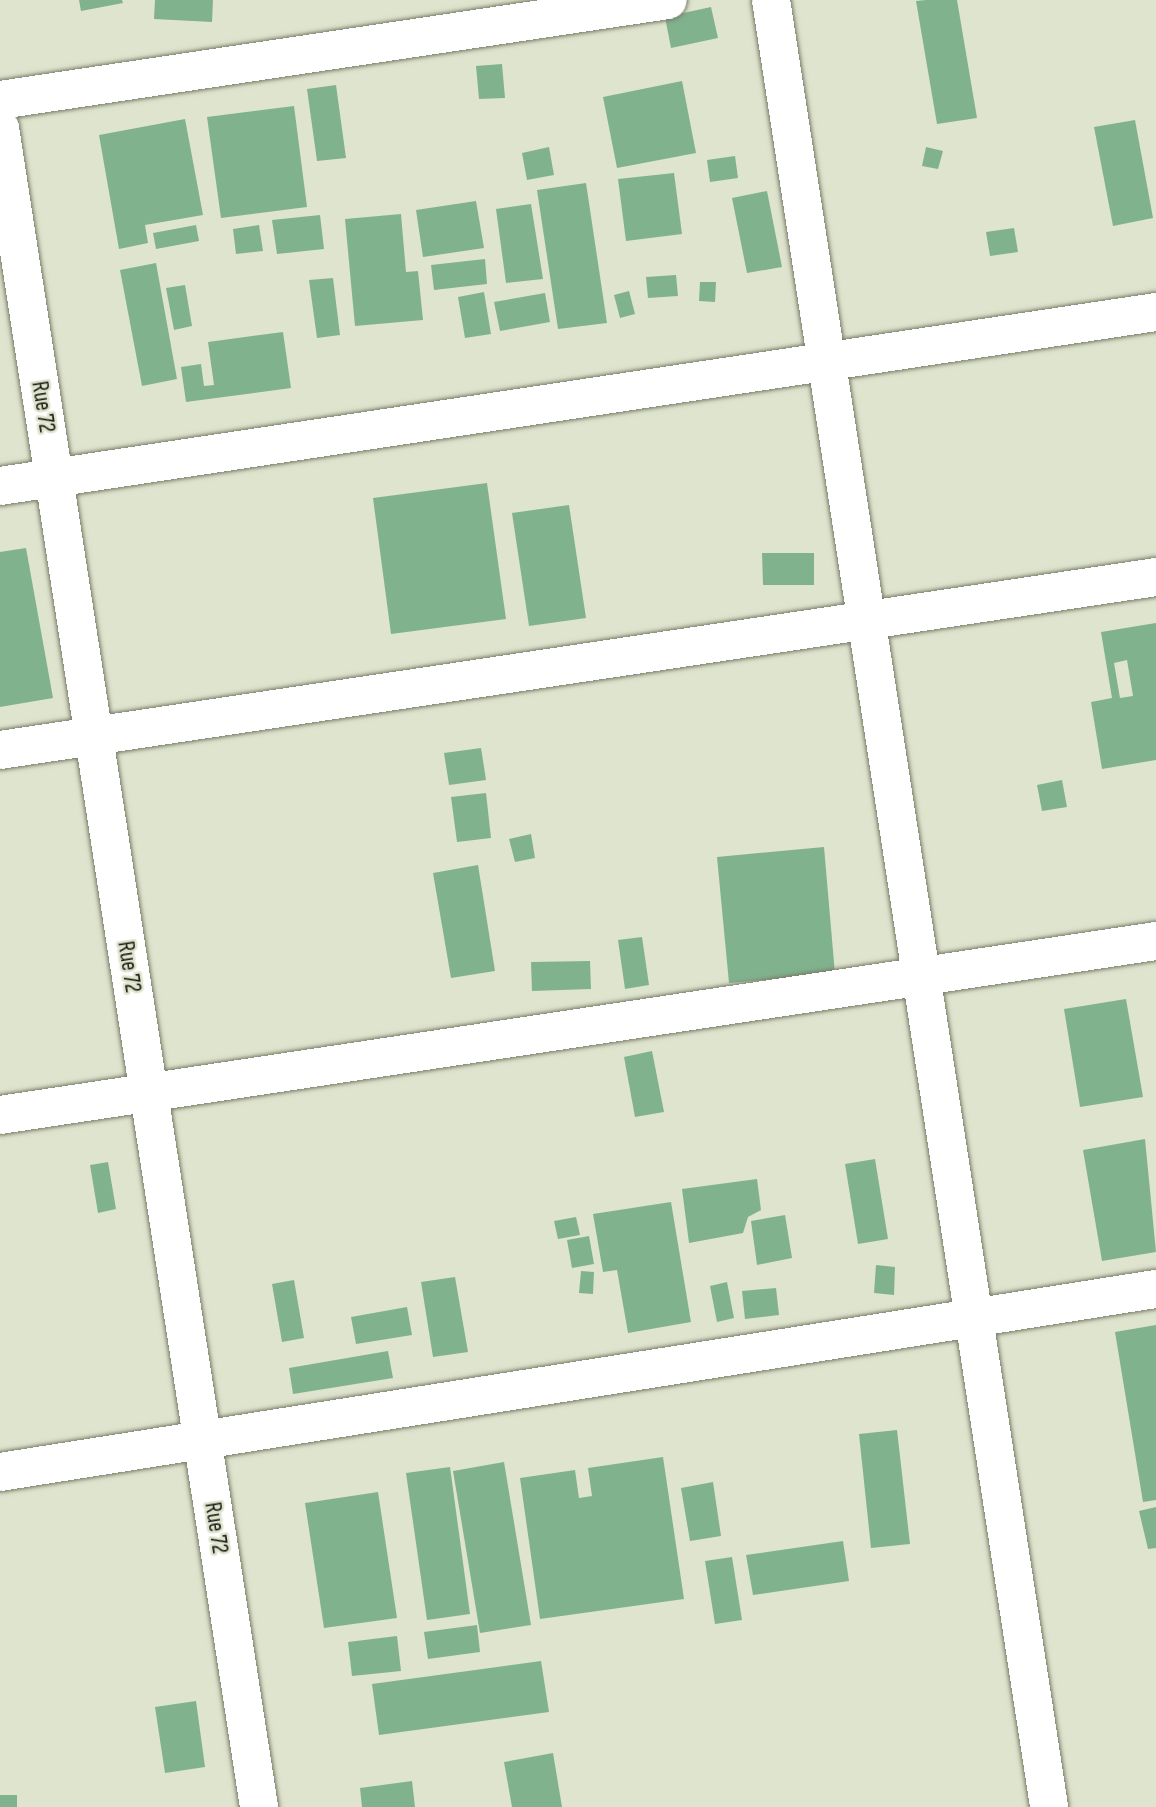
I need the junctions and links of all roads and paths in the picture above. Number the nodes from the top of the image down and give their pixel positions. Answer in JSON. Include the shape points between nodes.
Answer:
{"nodes":[{"id":1,"x":668,"y":0,"type":"edge"},
{"id":2,"x":771,"y":0,"type":"edge"},
{"id":3,"x":0,"y":100,"type":"edge"},
{"id":4,"x":0,"y":128,"type":"edge"},
{"id":5,"x":1156,"y":312,"type":"edge"},
{"id":6,"x":827,"y":362,"type":"junction"},
{"id":7,"x":54,"y":478,"type":"junction"},
{"id":8,"x":0,"y":486,"type":"edge"},
{"id":9,"x":1156,"y":577,"type":"edge"},
{"id":10,"x":866,"y":620,"type":"junction"},
{"id":11,"x":94,"y":736,"type":"junction"},
{"id":12,"x":0,"y":750,"type":"edge"},
{"id":13,"x":1156,"y":941,"type":"edge"},
{"id":14,"x":921,"y":976,"type":"junction"},
{"id":15,"x":149,"y":1092,"type":"junction"},
{"id":16,"x":0,"y":1115,"type":"edge"},
{"id":17,"x":1156,"y":1289,"type":"edge"},
{"id":18,"x":974,"y":1318,"type":"junction"},
{"id":19,"x":202,"y":1440,"type":"junction"},
{"id":20,"x":0,"y":1472,"type":"edge"},
{"id":21,"x":258,"y":1807,"type":"edge"},
{"id":22,"x":1049,"y":1807,"type":"edge"}],
"edges":[{"from":1,"to":3,"type":"street"},
{"from":2,"to":6,"type":"street"},
{"from":4,"to":7,"type":"street","name":"Rue 72"},
{"from":5,"to":6,"type":"street"},
{"from":6,"to":7,"type":"street"},
{"from":6,"to":10,"type":"street"},
{"from":7,"to":8,"type":"street"},
{"from":7,"to":11,"type":"street","name":"Rue 72"},
{"from":9,"to":10,"type":"street"},
{"from":10,"to":11,"type":"street"},
{"from":10,"to":14,"type":"street"},
{"from":11,"to":12,"type":"street"},
{"from":11,"to":15,"type":"street","name":"Rue 72"},
{"from":13,"to":14,"type":"street"},
{"from":14,"to":15,"type":"street"},
{"from":14,"to":18,"type":"street"},
{"from":15,"to":16,"type":"street"},
{"from":15,"to":19,"type":"street","name":"Rue 72"},
{"from":17,"to":18,"type":"street"},
{"from":18,"to":19,"type":"street"},
{"from":18,"to":22,"type":"street"},
{"from":19,"to":20,"type":"street"},
{"from":19,"to":21,"type":"street","name":"Rue 72"}]}
